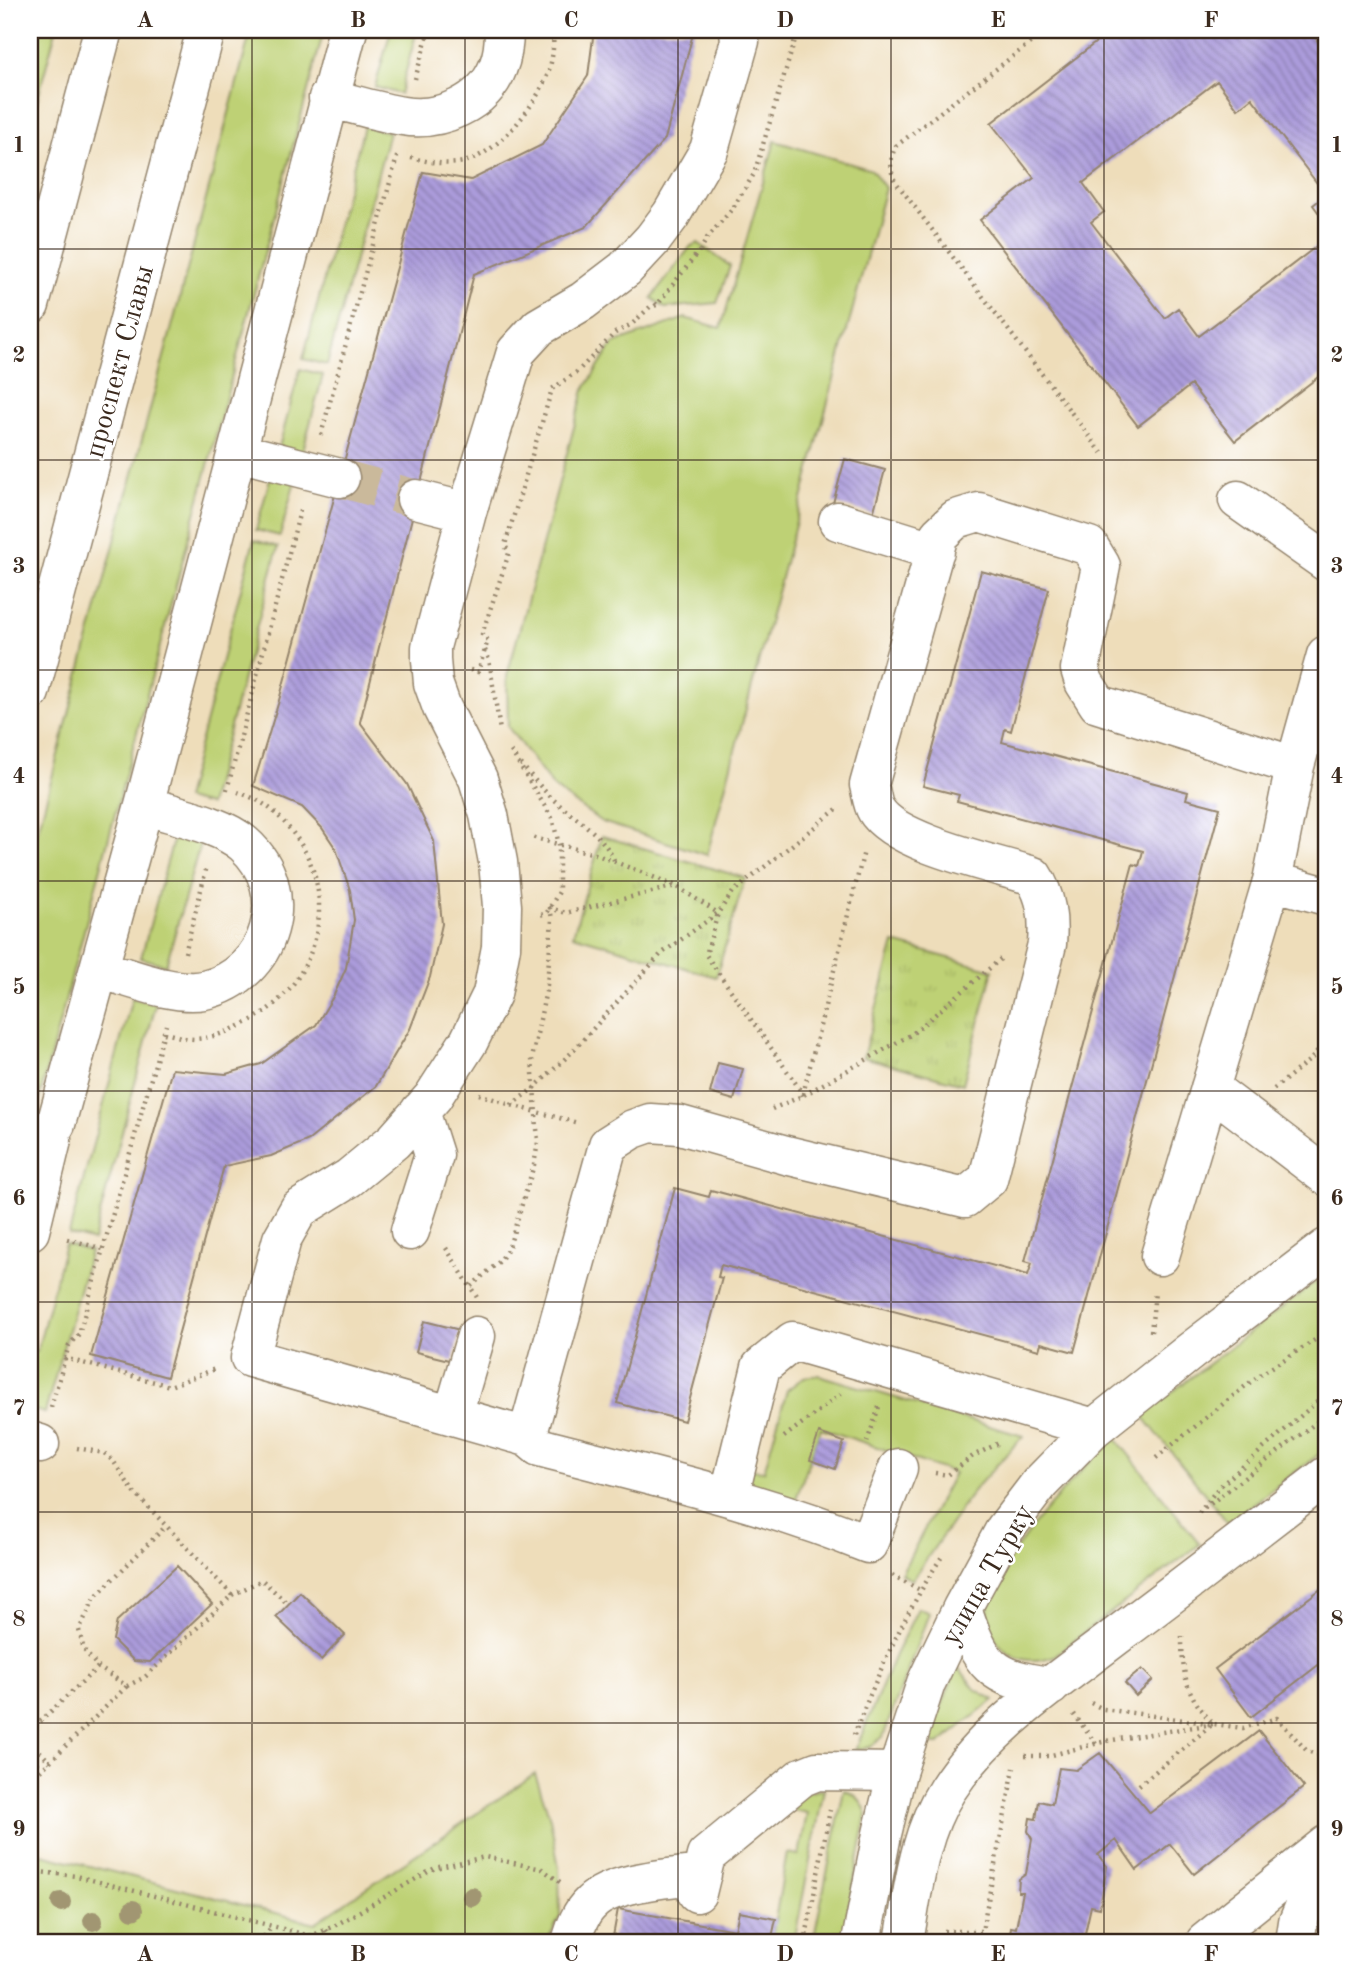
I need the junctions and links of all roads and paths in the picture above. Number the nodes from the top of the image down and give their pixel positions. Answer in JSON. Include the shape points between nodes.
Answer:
{"nodes":[{"id":1,"x":103,"y":30,"type":"edge"},
{"id":2,"x":206,"y":30,"type":"edge"},
{"id":3,"x":348,"y":30,"type":"edge"},
{"id":4,"x":429,"y":30,"type":"edge"},
{"id":5,"x":504,"y":30,"type":"edge"},
{"id":6,"x":739,"y":30,"type":"edge"},
{"id":7,"x":798,"y":30,"type":"edge"},
{"id":8,"x":1047,"y":30,"type":"edge"},
{"id":9,"x":328,"y":98,"type":"junction"},
{"id":10,"x":404,"y":117,"type":"junction"},
{"id":11,"x":699,"y":251,"type":"dead end"},
{"id":12,"x":30,"y":305,"type":"edge"},
{"id":13,"x":657,"y":305,"type":"dead end"},
{"id":14,"x":238,"y":452,"type":"junction"},
{"id":15,"x":1102,"y":453,"type":"dead end"},
{"id":16,"x":325,"y":475,"type":"junction"},
{"id":17,"x":416,"y":499,"type":"tunnel mouth"},
{"id":18,"x":1238,"y":500,"type":"dead end"},
{"id":19,"x":467,"y":512,"type":"junction"},
{"id":20,"x":838,"y":521,"type":"dead end"},
{"id":21,"x":935,"y":551,"type":"junction"},
{"id":22,"x":1326,"y":562,"type":"edge"},
{"id":23,"x":485,"y":650,"type":"junction"},
{"id":24,"x":1326,"y":655,"type":"edge"},
{"id":25,"x":431,"y":660,"type":"junction"},
{"id":26,"x":30,"y":692,"type":"edge"},
{"id":27,"x":504,"y":741,"type":"dead end"},
{"id":28,"x":509,"y":749,"type":"dead end"},
{"id":29,"x":514,"y":757,"type":"junction"},
{"id":30,"x":1295,"y":766,"type":"junction"},
{"id":31,"x":872,"y":797,"type":"junction"},
{"id":32,"x":144,"y":806,"type":"junction"},
{"id":33,"x":217,"y":829,"type":"junction"},
{"id":34,"x":559,"y":844,"type":"junction"},
{"id":35,"x":495,"y":848,"type":"junction"},
{"id":36,"x":614,"y":861,"type":"junction"},
{"id":37,"x":1272,"y":881,"type":"junction"},
{"id":38,"x":676,"y":886,"type":"junction"},
{"id":39,"x":1326,"y":896,"type":"edge"},
{"id":40,"x":550,"y":908,"type":"junction"},
{"id":41,"x":718,"y":914,"type":"junction"},
{"id":42,"x":1049,"y":920,"type":"junction"},
{"id":43,"x":501,"y":922,"type":"junction"},
{"id":44,"x":99,"y":969,"type":"junction"},
{"id":45,"x":175,"y":990,"type":"junction"},
{"id":46,"x":1326,"y":1038,"type":"edge"},
{"id":47,"x":443,"y":1081,"type":"junction"},
{"id":48,"x":534,"y":1088,"type":"junction"},
{"id":49,"x":1210,"y":1088,"type":"junction"},
{"id":50,"x":802,"y":1097,"type":"junction"},
{"id":51,"x":511,"y":1105,"type":"junction"},
{"id":52,"x":420,"y":1111,"type":"junction"},
{"id":53,"x":537,"y":1111,"type":"junction"},
{"id":54,"x":1243,"y":1113,"type":"junction"},
{"id":55,"x":56,"y":1124,"type":"junction"},
{"id":56,"x":714,"y":1135,"type":"junction"},
{"id":57,"x":608,"y":1145,"type":"junction"},
{"id":58,"x":30,"y":1166,"type":"edge"},
{"id":59,"x":1326,"y":1177,"type":"edge"},
{"id":60,"x":414,"y":1217,"type":"joint"},
{"id":61,"x":30,"y":1231,"type":"edge"},
{"id":62,"x":1326,"y":1248,"type":"edge"},
{"id":63,"x":1158,"y":1268,"type":"joint"},
{"id":64,"x":471,"y":1286,"type":"junction"},
{"id":65,"x":479,"y":1320,"type":"joint"},
{"id":66,"x":1150,"y":1333,"type":"dead end"},
{"id":67,"x":1326,"y":1333,"type":"edge"},
{"id":68,"x":891,"y":1370,"type":"junction"},
{"id":69,"x":847,"y":1389,"type":"dead end"},
{"id":70,"x":1326,"y":1394,"type":"edge"},
{"id":71,"x":453,"y":1415,"type":"junction"},
{"id":72,"x":1326,"y":1415,"type":"edge"},
{"id":73,"x":1094,"y":1428,"type":"junction"},
{"id":74,"x":527,"y":1437,"type":"junction"},
{"id":75,"x":782,"y":1438,"type":"dead end"},
{"id":76,"x":1002,"y":1442,"type":"dead end"},
{"id":77,"x":42,"y":1445,"type":"edge"},
{"id":78,"x":1156,"y":1458,"type":"dead end"},
{"id":79,"x":898,"y":1468,"type":"junction"},
{"id":80,"x":1326,"y":1476,"type":"edge"},
{"id":81,"x":729,"y":1497,"type":"junction"},
{"id":82,"x":166,"y":1526,"type":"junction"},
{"id":83,"x":232,"y":1595,"type":"junction"},
{"id":84,"x":288,"y":1604,"type":"dead end"},
{"id":85,"x":962,"y":1608,"type":"junction"},
{"id":86,"x":1182,"y":1625,"type":"dead end"},
{"id":87,"x":98,"y":1667,"type":"junction"},
{"id":88,"x":127,"y":1686,"type":"junction"},
{"id":89,"x":1069,"y":1699,"type":"junction"},
{"id":90,"x":1213,"y":1724,"type":"junction"},
{"id":91,"x":30,"y":1731,"type":"edge"},
{"id":92,"x":30,"y":1741,"type":"edge"},
{"id":93,"x":1096,"y":1744,"type":"junction"},
{"id":94,"x":1017,"y":1754,"type":"dead end"},
{"id":95,"x":1326,"y":1756,"type":"edge"},
{"id":96,"x":50,"y":1762,"type":"junction"},
{"id":97,"x":1014,"y":1768,"type":"dead end"},
{"id":98,"x":897,"y":1772,"type":"junction"},
{"id":99,"x":30,"y":1781,"type":"edge"},
{"id":100,"x":1139,"y":1784,"type":"dead end"},
{"id":101,"x":1326,"y":1845,"type":"edge"},
{"id":102,"x":1326,"y":1854,"type":"edge"},
{"id":103,"x":30,"y":1871,"type":"edge"},
{"id":104,"x":591,"y":1902,"type":"junction"},
{"id":105,"x":272,"y":1926,"type":"junction"},
{"id":106,"x":326,"y":1930,"type":"junction"},
{"id":107,"x":940,"y":1931,"type":"dead end"},
{"id":108,"x":959,"y":1931,"type":"junction"},
{"id":109,"x":260,"y":1942,"type":"edge"},
{"id":110,"x":334,"y":1942,"type":"edge"},
{"id":111,"x":571,"y":1942,"type":"edge"},
{"id":112,"x":861,"y":1942,"type":"edge"},
{"id":113,"x":904,"y":1942,"type":"edge"},
{"id":114,"x":957,"y":1942,"type":"edge"},
{"id":115,"x":1205,"y":1942,"type":"edge"},
{"id":116,"x":1294,"y":1942,"type":"edge"}],
"edges":[{"from":1,"to":12,"type":"street"},
{"from":2,"to":26,"type":"street","name":"проспект Славы"},
{"from":3,"to":9,"type":"street"},
{"from":4,"to":10,"type":"path"},
{"from":5,"to":10,"type":"street","via":[[498,70],[482,91],[460,109],[429,118]]},
{"from":6,"to":19,"type":"street","via":[[740,41],[709,150],[671,215],[625,269],[539,327],[516,352]]},
{"from":7,"to":11,"type":"path","via":[[754,174]]},
{"from":8,"to":15,"type":"path","via":[[896,146],[890,172]]},
{"from":9,"to":10,"type":"street"},
{"from":9,"to":14,"type":"street"},
{"from":10,"to":16,"type":"path"},
{"from":13,"to":23,"type":"path","via":[[615,333],[578,371],[552,389],[505,545],[509,553],[482,634],[488,640]]},
{"from":14,"to":16,"type":"street"},
{"from":14,"to":32,"type":"street"},
{"from":16,"to":33,"type":"path"},
{"from":17,"to":19,"type":"street"},
{"from":18,"to":22,"type":"street"},
{"from":19,"to":25,"type":"street"},
{"from":20,"to":21,"type":"street"},
{"from":21,"to":30,"type":"street","via":[[939,535],[956,519],[979,512],[1089,546],[1101,566],[1080,669],[1098,704]]},
{"from":21,"to":31,"type":"street"},
{"from":23,"to":25,"type":"path","via":[[478,672]]},
{"from":23,"to":27,"type":"path"},
{"from":24,"to":30,"type":"street"},
{"from":25,"to":35,"type":"street","via":[[442,708],[478,779]]},
{"from":28,"to":29,"type":"path"},
{"from":29,"to":34,"type":"path","via":[[552,818]]},
{"from":29,"to":36,"type":"path","via":[[554,800],[596,834]]},
{"from":30,"to":37,"type":"street"},
{"from":31,"to":41,"type":"path","via":[[733,892]]},
{"from":31,"to":42,"type":"street","via":[[892,828],[1033,876],[1042,889]]},
{"from":31,"to":50,"type":"path"},
{"from":32,"to":33,"type":"street"},
{"from":32,"to":44,"type":"street"},
{"from":33,"to":45,"type":"path"},
{"from":33,"to":45,"type":"street","via":[[243,843],[261,863],[271,888],[273,915],[265,942],[250,964],[228,981],[203,990]]},
{"from":34,"to":35,"type":"path","via":[[531,837]]},
{"from":34,"to":36,"type":"path"},
{"from":34,"to":40,"type":"path","via":[[559,892]]},
{"from":35,"to":43,"type":"street"},
{"from":36,"to":38,"type":"path"},
{"from":37,"to":39,"type":"street"},
{"from":37,"to":49,"type":"street"},
{"from":38,"to":40,"type":"path","via":[[566,913]]},
{"from":38,"to":41,"type":"path"},
{"from":40,"to":43,"type":"path","via":[[546,914]]},
{"from":40,"to":48,"type":"path","via":[[547,985],[532,1059]]},
{"from":41,"to":48,"type":"path","via":[[661,954]]},
{"from":41,"to":50,"type":"path","via":[[706,954]]},
{"from":42,"to":50,"type":"path","via":[[912,1034]]},
{"from":42,"to":56,"type":"street","via":[[1047,944],[988,1179],[965,1198]]},
{"from":43,"to":47,"type":"street","via":[[492,994]]},
{"from":44,"to":45,"type":"street"},
{"from":44,"to":55,"type":"street"},
{"from":45,"to":77,"type":"path","via":[[79,1334],[69,1345]]},
{"from":46,"to":54,"type":"path","via":[[1305,1065]]},
{"from":47,"to":51,"type":"path"},
{"from":47,"to":52,"type":"street"},
{"from":48,"to":51,"type":"path"},
{"from":48,"to":53,"type":"path"},
{"from":49,"to":54,"type":"street"},
{"from":49,"to":63,"type":"street"},
{"from":50,"to":56,"type":"path"},
{"from":51,"to":53,"type":"path"},
{"from":52,"to":60,"type":"street","via":[[434,1155]]},
{"from":52,"to":71,"type":"street","via":[[349,1178],[299,1209],[282,1239],[250,1358]]},
{"from":53,"to":57,"type":"path","via":[[598,1129]]},
{"from":53,"to":64,"type":"path","via":[[534,1165],[509,1247]]},
{"from":54,"to":59,"type":"street"},
{"from":55,"to":58,"type":"street"},
{"from":55,"to":61,"type":"street"},
{"from":56,"to":57,"type":"street","via":[[680,1125],[650,1123]]},
{"from":57,"to":74,"type":"street"},
{"from":60,"to":64,"type":"path","via":[[434,1224]]},
{"from":62,"to":73,"type":"street","name":"улица Турку"},
{"from":63,"to":66,"type":"path"},
{"from":64,"to":65,"type":"path"},
{"from":65,"to":71,"type":"street"},
{"from":67,"to":78,"type":"path","via":[[1258,1376]]},
{"from":68,"to":73,"type":"street"},
{"from":68,"to":79,"type":"path","via":[[865,1448]]},
{"from":68,"to":81,"type":"street","via":[[793,1342],[784,1348],[761,1367]]},
{"from":69,"to":75,"type":"path"},
{"from":70,"to":72,"type":"path","via":[[1218,1488],[1199,1513]]},
{"from":71,"to":74,"type":"street"},
{"from":73,"to":85,"type":"street","name":"улица Турку","via":[[1040,1483],[1005,1529]]},
{"from":74,"to":81,"type":"street","via":[[539,1447]]},
{"from":76,"to":79,"type":"path","via":[[948,1475]]},
{"from":77,"to":82,"type":"path","via":[[104,1453]]},
{"from":79,"to":81,"type":"street","via":[[868,1544]]},
{"from":80,"to":89,"type":"street"},
{"from":82,"to":83,"type":"path"},
{"from":82,"to":87,"type":"path","via":[[95,1597],[79,1630],[84,1650]]},
{"from":83,"to":84,"type":"path","via":[[262,1580]]},
{"from":83,"to":88,"type":"path","via":[[145,1677]]},
{"from":85,"to":89,"type":"street","via":[[979,1652],[993,1669]]},
{"from":85,"to":98,"type":"street","name":"улица Турку","via":[[926,1684]]},
{"from":86,"to":90,"type":"path","via":[[1186,1682],[1199,1709]]},
{"from":87,"to":88,"type":"path"},
{"from":87,"to":91,"type":"path"},
{"from":88,"to":96,"type":"path"},
{"from":89,"to":90,"type":"path","via":[[1103,1709]]},
{"from":89,"to":93,"type":"path"},
{"from":89,"to":113,"type":"street","via":[[992,1734],[946,1791],[922,1847]]},
{"from":90,"to":93,"type":"path"},
{"from":90,"to":95,"type":"path","via":[[1243,1728],[1277,1718],[1307,1751]]},
{"from":90,"to":100,"type":"path"},
{"from":92,"to":96,"type":"path"},
{"from":93,"to":94,"type":"path","via":[[1036,1758]]},
{"from":96,"to":99,"type":"path"},
{"from":97,"to":108,"type":"path","via":[[982,1931]]},
{"from":98,"to":104,"type":"street","via":[[817,1771],[802,1777],[706,1856],[699,1883],[640,1882]]},
{"from":98,"to":112,"type":"street","name":"улица Турку"},
{"from":101,"to":115,"type":"street"},
{"from":102,"to":116,"type":"street"},
{"from":103,"to":105,"type":"path","via":[[76,1876]]},
{"from":104,"to":106,"type":"path","via":[[542,1869],[485,1857],[435,1868]]},
{"from":104,"to":111,"type":"street","via":[[576,1924]]},
{"from":105,"to":106,"type":"path","via":[[312,1936]]},
{"from":105,"to":109,"type":"path"},
{"from":106,"to":110,"type":"path"},
{"from":107,"to":108,"type":"path"},
{"from":108,"to":114,"type":"path"}]}
